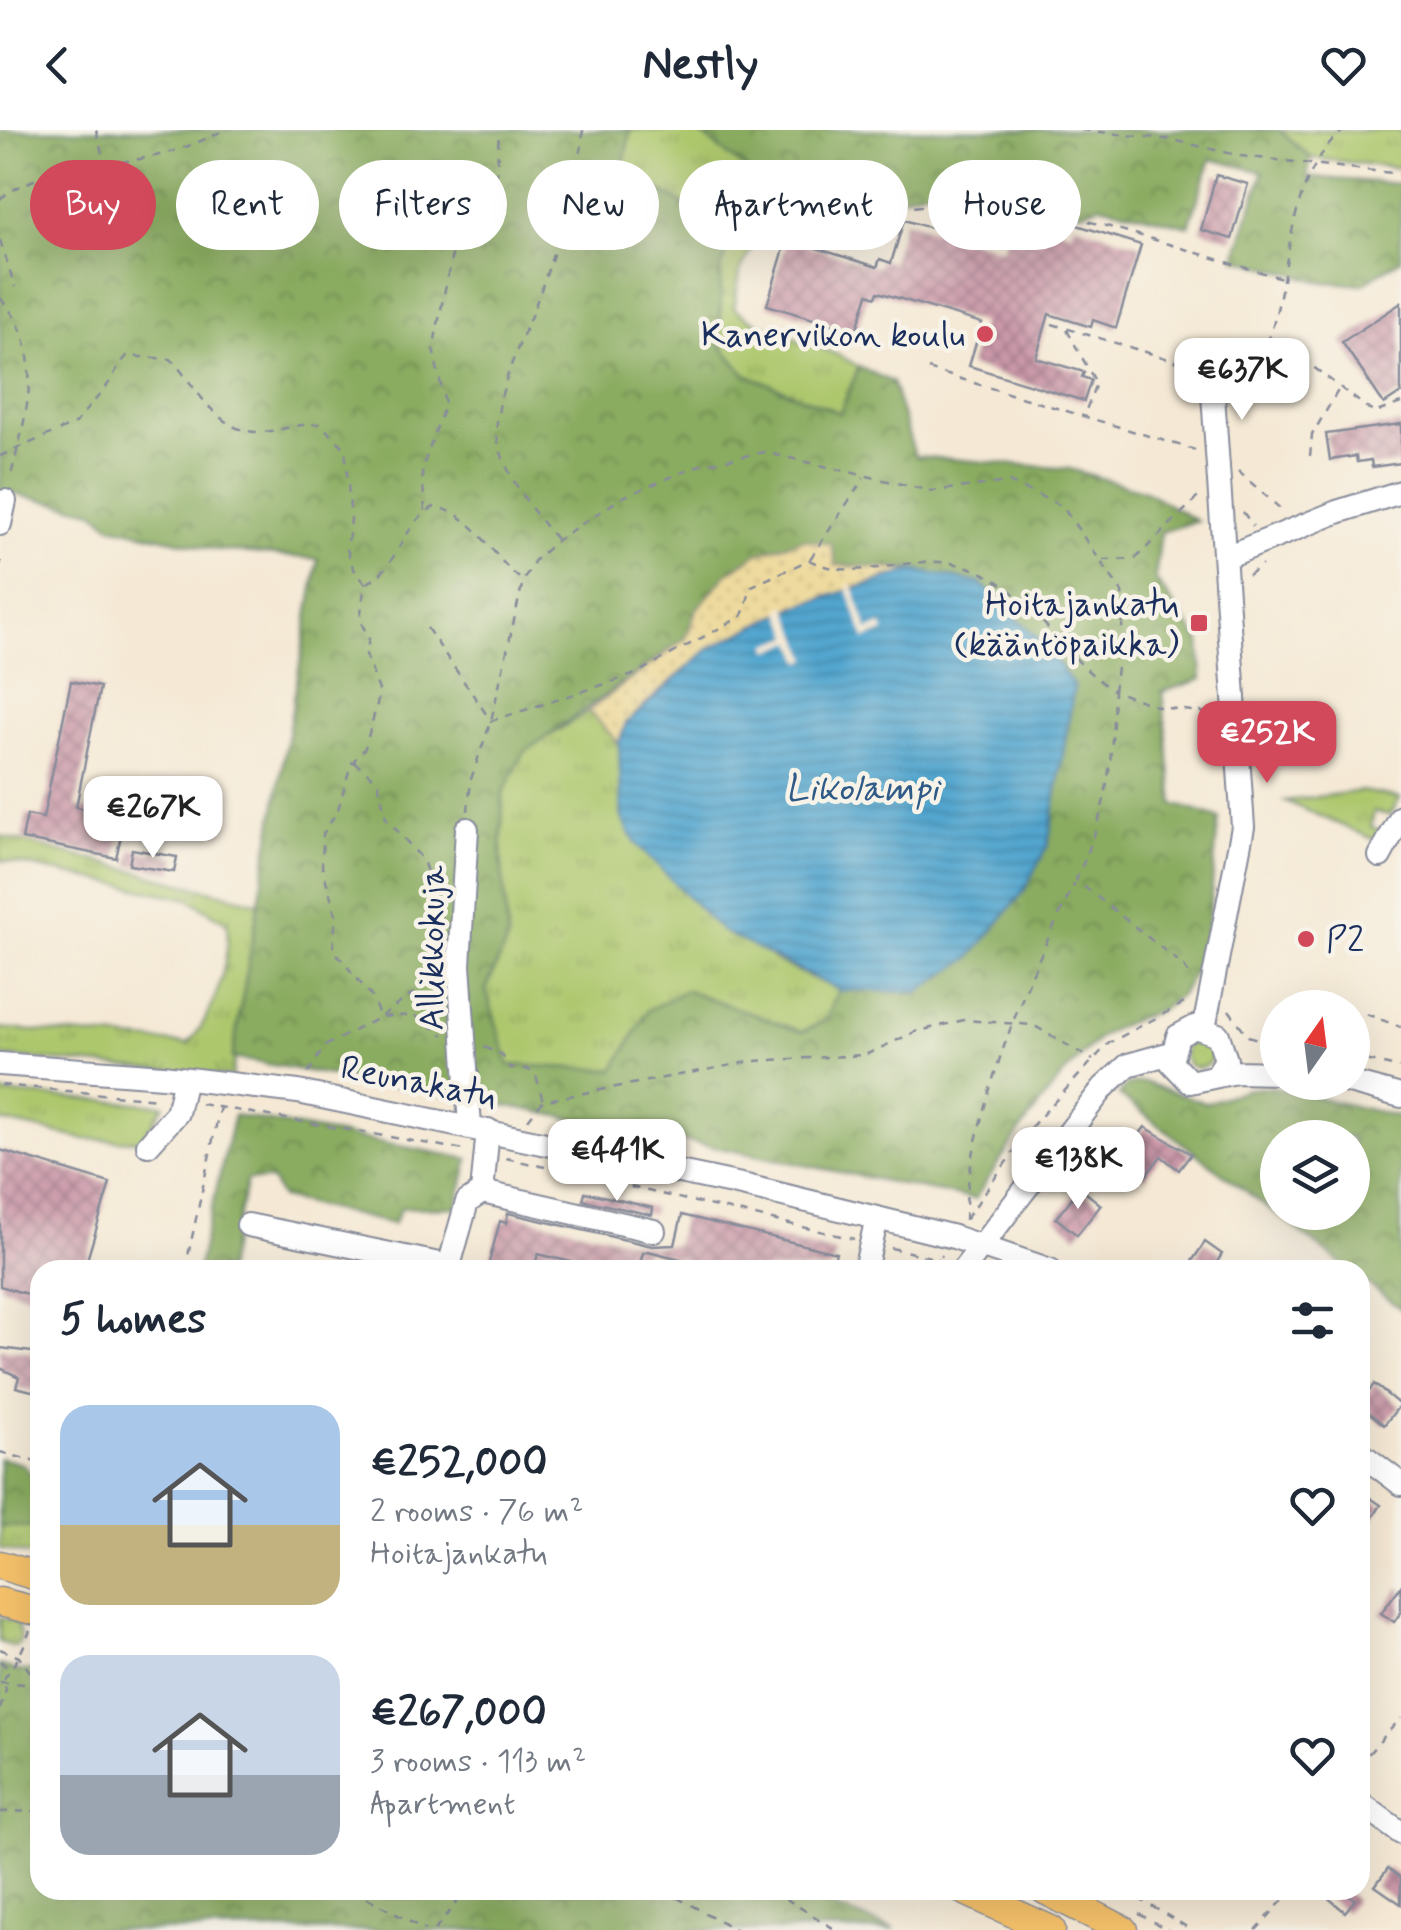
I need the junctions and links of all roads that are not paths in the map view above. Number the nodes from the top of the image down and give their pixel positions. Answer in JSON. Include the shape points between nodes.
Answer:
{"nodes":[{"id":1,"x":1202,"y":366,"type":"road end"},
{"id":2,"x":1401,"y":492,"type":"edge"},
{"id":3,"x":5,"y":500,"type":"road end"},
{"id":4,"x":0,"y":524,"type":"edge"},
{"id":5,"x":1226,"y":556,"type":"junction"},
{"id":6,"x":1401,"y":817,"type":"edge"},
{"id":7,"x":467,"y":828,"type":"road end"},
{"id":8,"x":1380,"y":856,"type":"dead end"},
{"id":9,"x":1204,"y":1028,"type":"junction"},
{"id":10,"x":1223,"y":1042,"type":"junction"},
{"id":11,"x":1170,"y":1053,"type":"junction"},
{"id":12,"x":1260,"y":1061,"type":"edge"},
{"id":13,"x":0,"y":1064,"type":"edge"},
{"id":14,"x":1260,"y":1072,"type":"edge"},
{"id":15,"x":1216,"y":1076,"type":"junction"},
{"id":16,"x":185,"y":1079,"type":"junction"},
{"id":17,"x":1370,"y":1088,"type":"edge"},
{"id":18,"x":1401,"y":1096,"type":"edge"},
{"id":19,"x":479,"y":1128,"type":"junction"},
{"id":20,"x":148,"y":1146,"type":"dead end"},
{"id":21,"x":482,"y":1192,"type":"junction"},
{"id":22,"x":877,"y":1218,"type":"junction"},
{"id":23,"x":248,"y":1225,"type":"dead end"},
{"id":24,"x":654,"y":1231,"type":"dead end"},
{"id":25,"x":981,"y":1246,"type":"junction"},
{"id":26,"x":419,"y":1260,"type":"edge"},
{"id":27,"x":450,"y":1260,"type":"edge"},
{"id":28,"x":867,"y":1260,"type":"edge"},
{"id":29,"x":970,"y":1260,"type":"edge"},
{"id":30,"x":1021,"y":1260,"type":"edge"},
{"id":31,"x":1370,"y":1461,"type":"edge"},
{"id":32,"x":1401,"y":1484,"type":"edge"},
{"id":33,"x":0,"y":1566,"type":"edge"},
{"id":34,"x":30,"y":1574,"type":"edge"},
{"id":35,"x":0,"y":1602,"type":"edge"},
{"id":36,"x":30,"y":1615,"type":"edge"},
{"id":37,"x":1370,"y":1810,"type":"edge"},
{"id":38,"x":1401,"y":1833,"type":"edge"},
{"id":39,"x":985,"y":1900,"type":"edge"},
{"id":40,"x":1072,"y":1900,"type":"edge"},
{"id":41,"x":1129,"y":1921,"type":"edge"},
{"id":42,"x":1051,"y":1930,"type":"edge"}],
"edges":[{"from":1,"to":5,"type":"street","via":[[1215,415],[1220,459],[1214,488]]},
{"from":2,"to":5,"type":"street"},
{"from":3,"to":4,"type":"street"},
{"from":5,"to":9,"type":"street","via":[[1243,827]]},
{"from":6,"to":8,"type":"street"},
{"from":7,"to":19,"type":"street","name":"Allikkokuja","via":[[459,965]]},
{"from":9,"to":10,"type":"street"},
{"from":9,"to":11,"type":"street","via":[[1186,1030]]},
{"from":10,"to":12,"type":"street"},
{"from":10,"to":15,"type":"street","via":[[1226,1060]]},
{"from":11,"to":15,"type":"street","via":[[1175,1071],[1190,1082]]},
{"from":11,"to":25,"type":"street","via":[[1118,1073]]},
{"from":13,"to":16,"type":"street","name":"Reunakatu"},
{"from":14,"to":15,"type":"street"},
{"from":16,"to":19,"type":"street","name":"Reunakatu","via":[[298,1092]]},
{"from":16,"to":20,"type":"street","via":[[177,1114]]},
{"from":17,"to":18,"type":"street"},
{"from":19,"to":21,"type":"street","name":"Allikkokuja"},
{"from":19,"to":22,"type":"street","name":"Reunakatu"},
{"from":21,"to":24,"type":"street"},
{"from":21,"to":27,"type":"street","via":[[467,1202]]},
{"from":22,"to":25,"type":"street","name":"Reunakatu"},
{"from":22,"to":28,"type":"street"},
{"from":23,"to":26,"type":"street"},
{"from":25,"to":29,"type":"street"},
{"from":25,"to":30,"type":"street","name":"Reunakatu"},
{"from":31,"to":32,"type":"street"},
{"from":33,"to":34,"type":"main road"},
{"from":35,"to":36,"type":"main road"},
{"from":37,"to":38,"type":"street"},
{"from":39,"to":42,"type":"main road"},
{"from":40,"to":41,"type":"main road"}]}
